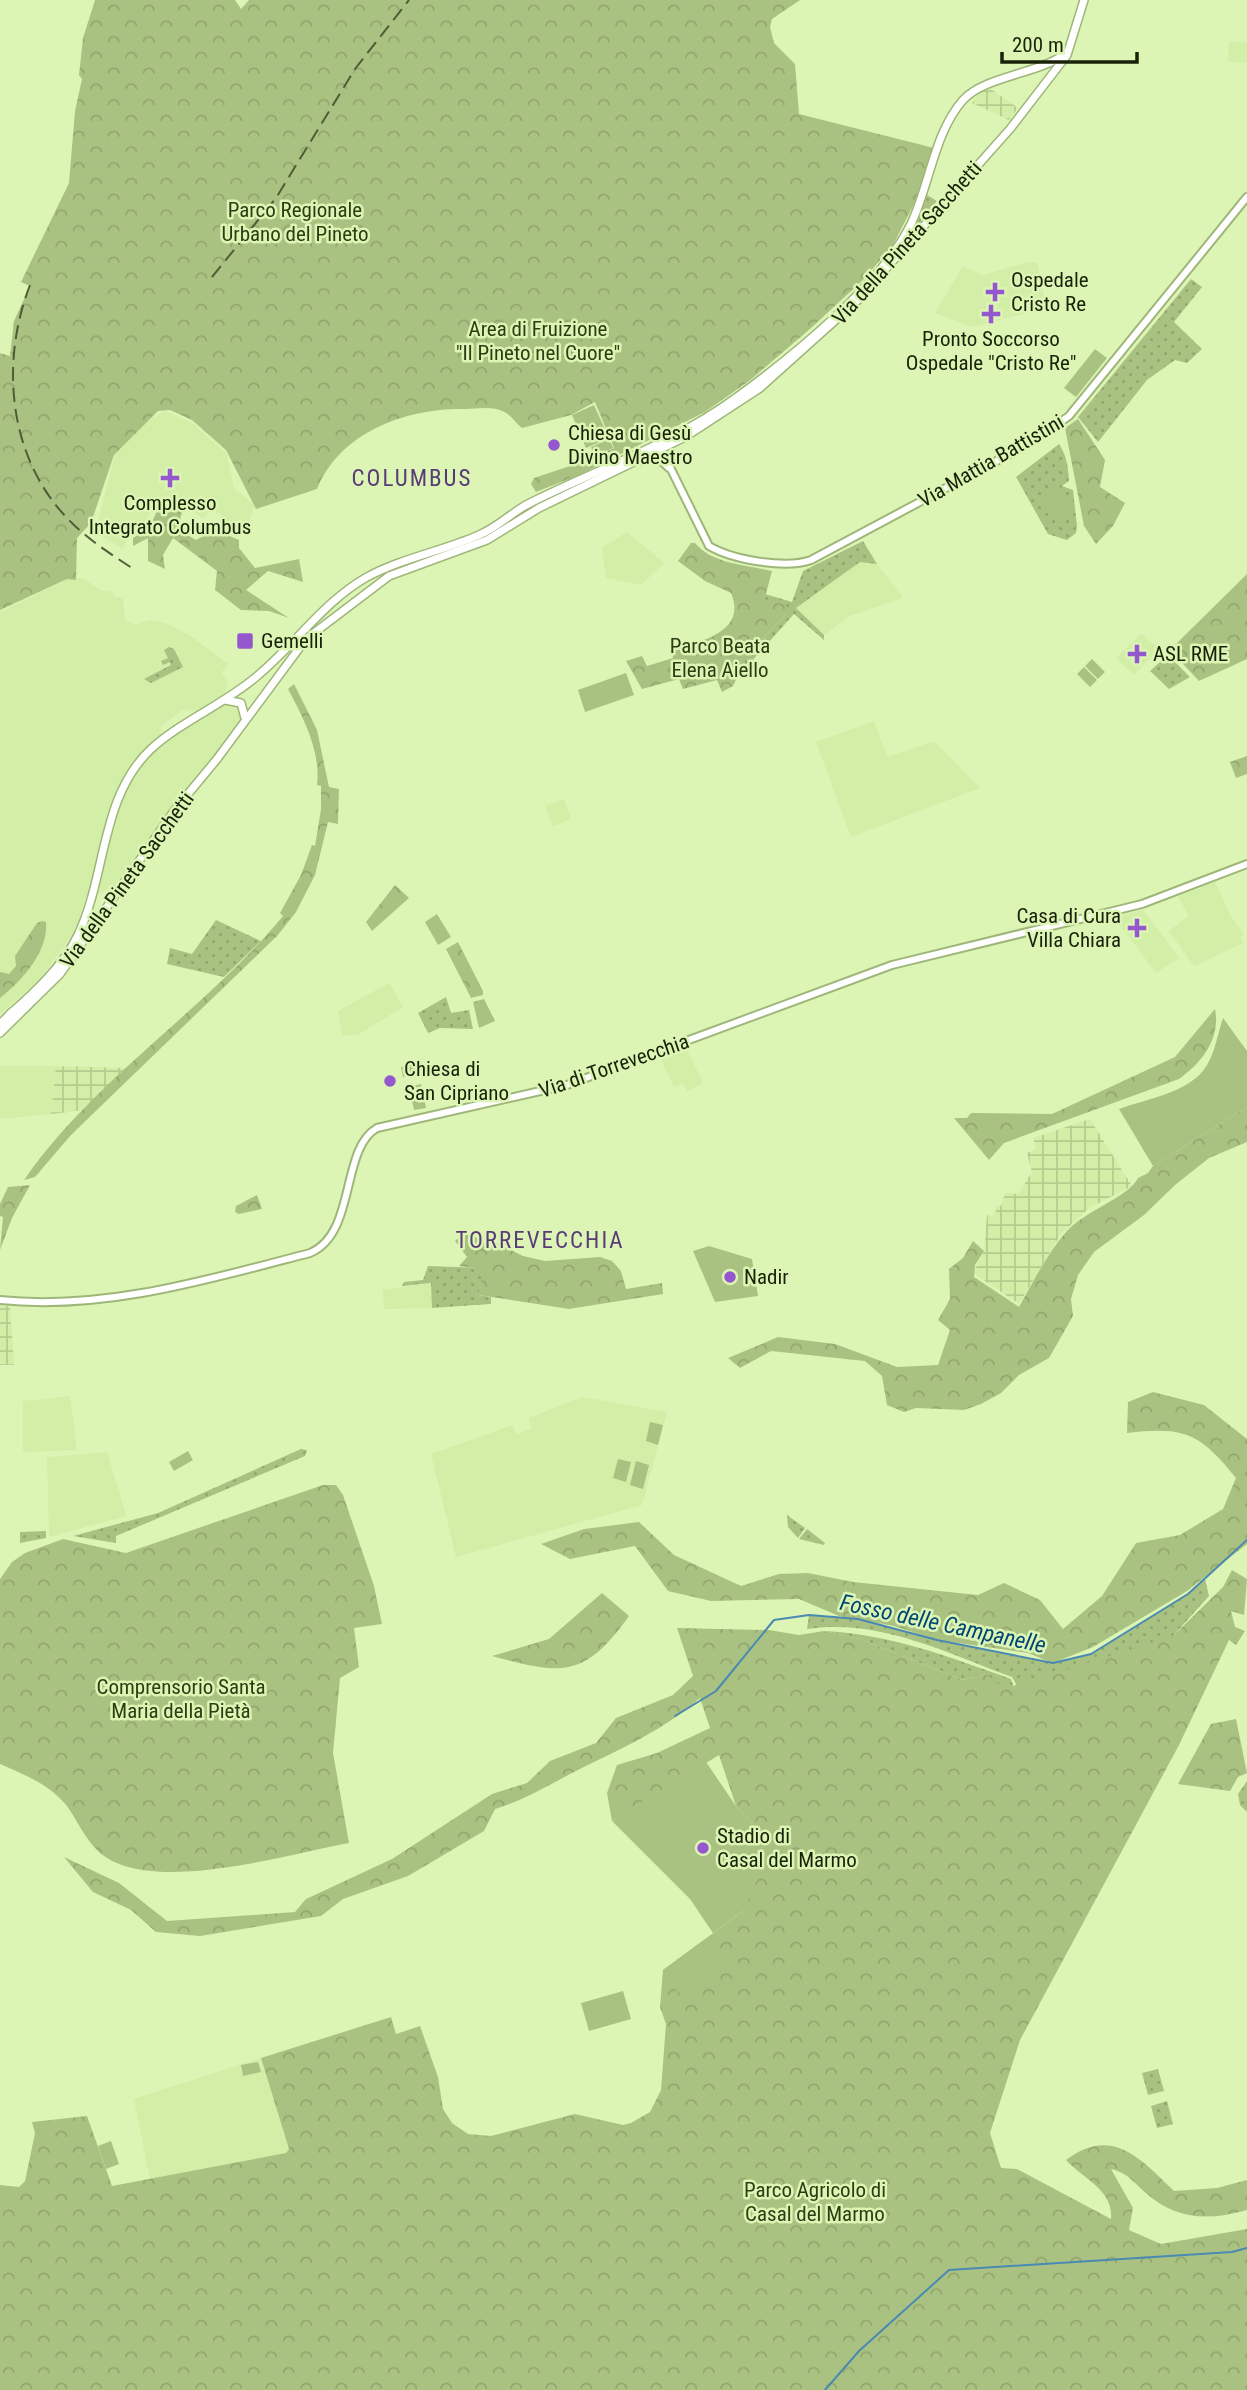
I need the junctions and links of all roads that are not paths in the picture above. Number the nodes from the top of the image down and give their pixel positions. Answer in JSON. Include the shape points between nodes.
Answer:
{"nodes":[{"id":1,"x":1084,"y":0,"type":"edge"},
{"id":2,"x":1068,"y":51,"type":"junction"},
{"id":3,"x":1247,"y":197,"type":"edge"},
{"id":4,"x":654,"y":443,"type":"junction"},
{"id":5,"x":663,"y":449,"type":"junction"},
{"id":6,"x":640,"y":461,"type":"junction"},
{"id":7,"x":671,"y":470,"type":"junction"},
{"id":8,"x":224,"y":700,"type":"junction"},
{"id":9,"x":245,"y":719,"type":"junction"},
{"id":10,"x":1247,"y":864,"type":"edge"},
{"id":11,"x":0,"y":1022,"type":"edge"},
{"id":12,"x":0,"y":1033,"type":"edge"},
{"id":13,"x":0,"y":1300,"type":"edge"}],
"edges":[{"from":1,"to":2,"type":"main road"},
{"from":2,"to":4,"type":"main road","name":"Via della Pineta Sacchetti","via":[[967,96],[945,131],[910,225],[876,273],[825,324],[752,385],[702,420]]},
{"from":2,"to":5,"type":"main road","name":"Via della Pineta Sacchetti","via":[[1010,129],[830,328],[744,400]]},
{"from":3,"to":7,"type":"main road","name":"Via Mattia Battistini","via":[[1083,402],[1041,437],[800,564],[716,550],[706,543]]},
{"from":4,"to":5,"type":"main road"},
{"from":4,"to":8,"type":"main road","name":"Via della Pineta Sacchetti","via":[[528,504],[481,534],[363,579],[334,600],[257,676]]},
{"from":5,"to":6,"type":"main road","name":"Via della Pineta Sacchetti"},
{"from":5,"to":7,"type":"main road"},
{"from":6,"to":7,"type":"main road","via":[[659,460]]},
{"from":6,"to":9,"type":"main road","name":"Via della Pineta Sacchetti","via":[[539,508],[487,540],[389,576],[306,639]]},
{"from":8,"to":9,"type":"main road","via":[[241,703]]},
{"from":8,"to":11,"type":"main road","name":"Via della Pineta Sacchetti","via":[[165,737],[125,779],[76,938],[55,969]]},
{"from":9,"to":12,"type":"main road","name":"Via della Pineta Sacchetti","via":[[61,974]]},
{"from":10,"to":13,"type":"main road","name":"Via di Torrevecchia","via":[[1137,905],[892,965],[568,1085],[377,1128],[363,1141],[332,1233],[312,1252],[189,1283],[85,1301],[41,1305]]}]}
